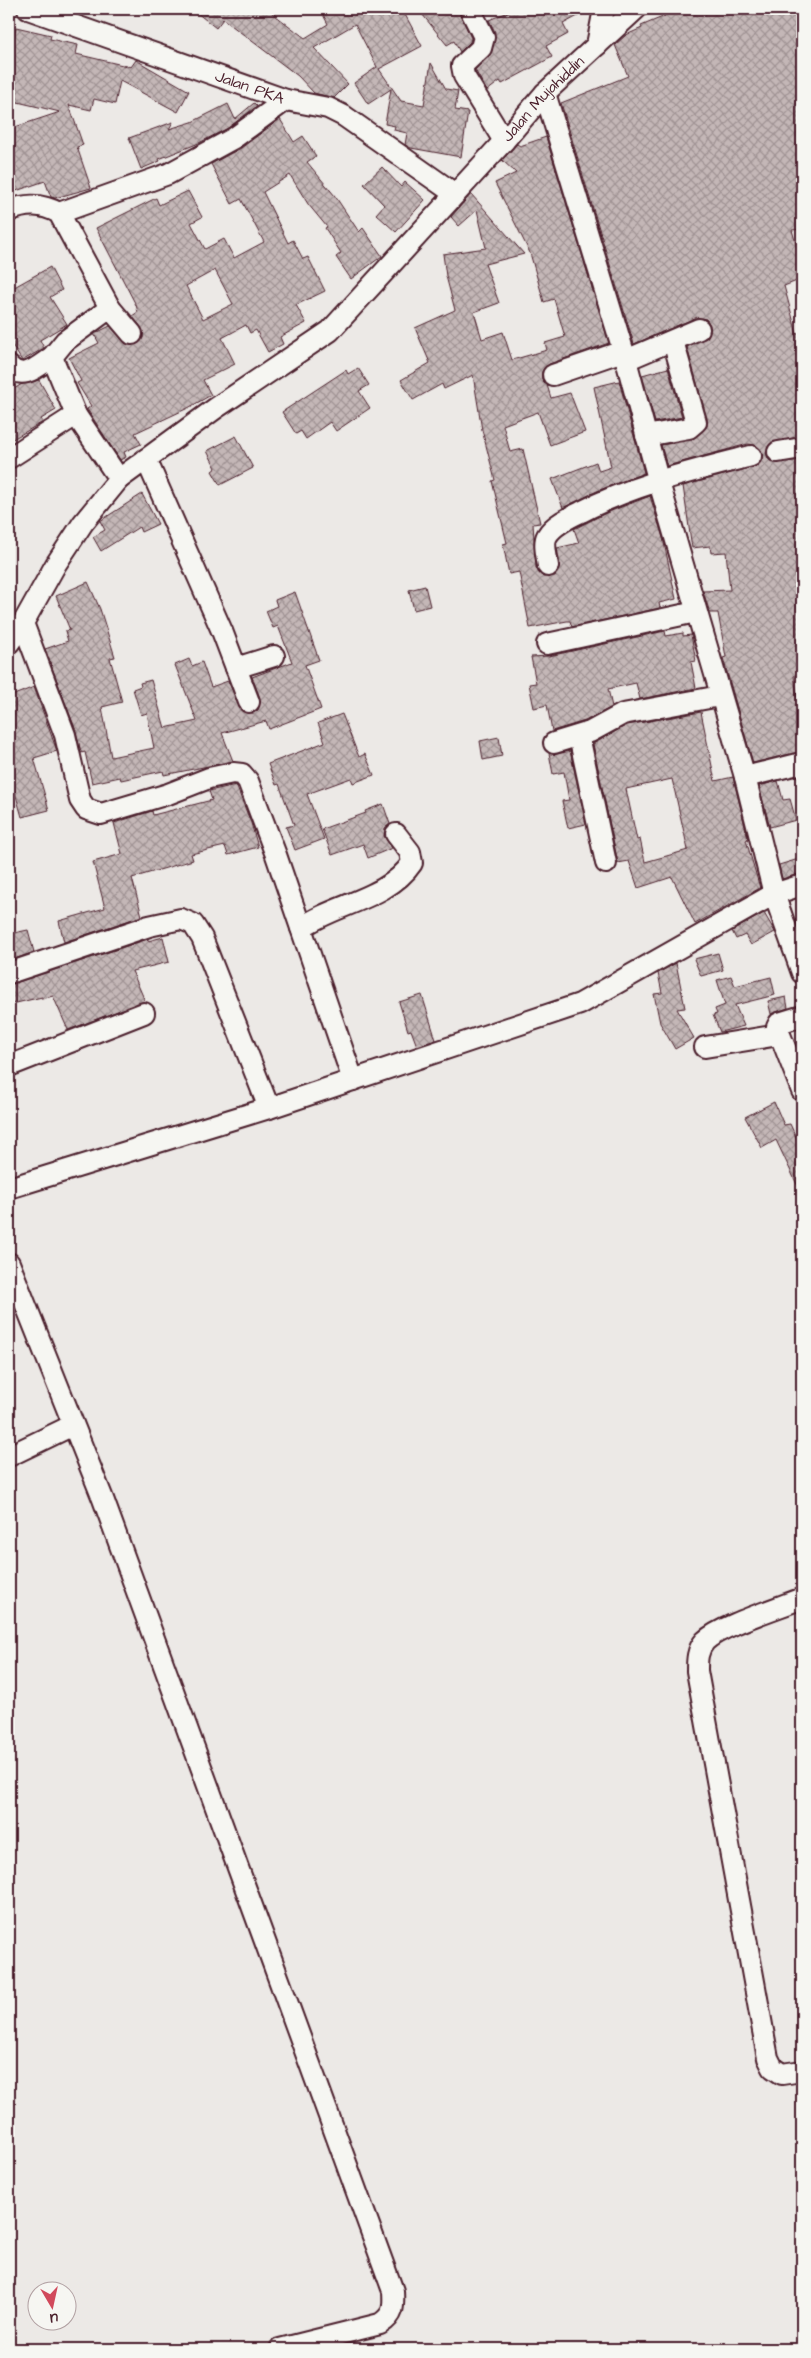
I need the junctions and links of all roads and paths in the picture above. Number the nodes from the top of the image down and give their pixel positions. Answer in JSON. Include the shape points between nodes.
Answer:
{"nodes":[{"id":1,"x":28,"y":9,"type":"edge"},
{"id":2,"x":470,"y":9,"type":"edge"},
{"id":3,"x":604,"y":9,"type":"edge"},
{"id":4,"x":636,"y":9,"type":"edge"},
{"id":5,"x":597,"y":45,"type":"junction"},
{"id":6,"x":545,"y":93,"type":"junction"},
{"id":7,"x":286,"y":100,"type":"junction"},
{"id":8,"x":504,"y":141,"type":"junction"},
{"id":9,"x":455,"y":194,"type":"junction"},
{"id":10,"x":9,"y":211,"type":"edge"},
{"id":11,"x":59,"y":214,"type":"junction"},
{"id":12,"x":110,"y":308,"type":"junction"},
{"id":13,"x":699,"y":329,"type":"dead end"},
{"id":14,"x":132,"y":334,"type":"dead end"},
{"id":15,"x":673,"y":341,"type":"junction"},
{"id":16,"x":624,"y":356,"type":"junction"},
{"id":17,"x":52,"y":357,"type":"junction"},
{"id":18,"x":9,"y":366,"type":"edge"},
{"id":19,"x":552,"y":375,"type":"dead end"},
{"id":20,"x":76,"y":415,"type":"junction"},
{"id":21,"x":646,"y":436,"type":"junction"},
{"id":22,"x":802,"y":448,"type":"edge"},
{"id":23,"x":778,"y":452,"type":"dead end"},
{"id":24,"x":752,"y":456,"type":"dead end"},
{"id":25,"x":9,"y":458,"type":"edge"},
{"id":26,"x":146,"y":459,"type":"junction"},
{"id":27,"x":119,"y":479,"type":"junction"},
{"id":28,"x":658,"y":479,"type":"junction"},
{"id":29,"x":548,"y":566,"type":"dead end"},
{"id":30,"x":696,"y":612,"type":"junction"},
{"id":31,"x":23,"y":623,"type":"junction"},
{"id":32,"x":9,"y":643,"type":"edge"},
{"id":33,"x":547,"y":644,"type":"dead end"},
{"id":34,"x":274,"y":656,"type":"dead end"},
{"id":35,"x":236,"y":668,"type":"junction"},
{"id":36,"x":720,"y":696,"type":"junction"},
{"id":37,"x":248,"y":702,"type":"dead end"},
{"id":38,"x":579,"y":736,"type":"junction"},
{"id":39,"x":554,"y":743,"type":"dead end"},
{"id":40,"x":802,"y":763,"type":"edge"},
{"id":41,"x":745,"y":777,"type":"junction"},
{"id":42,"x":396,"y":834,"type":"dead end"},
{"id":43,"x":606,"y":863,"type":"dead end"},
{"id":44,"x":802,"y":885,"type":"edge"},
{"id":45,"x":774,"y":894,"type":"junction"},
{"id":46,"x":301,"y":928,"type":"junction"},
{"id":47,"x":9,"y":973,"type":"edge"},
{"id":48,"x":802,"y":973,"type":"edge"},
{"id":49,"x":144,"y":1013,"type":"dead end"},
{"id":50,"x":802,"y":1016,"type":"edge"},
{"id":51,"x":778,"y":1035,"type":"junction"},
{"id":52,"x":705,"y":1047,"type":"dead end"},
{"id":53,"x":9,"y":1066,"type":"edge"},
{"id":54,"x":353,"y":1080,"type":"junction"},
{"id":55,"x":802,"y":1091,"type":"edge"},
{"id":56,"x":269,"y":1108,"type":"junction"},
{"id":57,"x":9,"y":1188,"type":"edge"},
{"id":58,"x":9,"y":1263,"type":"edge"},
{"id":59,"x":73,"y":1425,"type":"junction"},
{"id":60,"x":9,"y":1456,"type":"edge"},
{"id":61,"x":802,"y":1598,"type":"edge"},
{"id":62,"x":802,"y":2070,"type":"edge"},
{"id":63,"x":280,"y":2349,"type":"edge"}],
"edges":[{"from":1,"to":7,"type":"street","name":"Jalan PKA"},
{"from":2,"to":8,"type":"street","via":[[484,37],[481,48],[462,66],[464,76]]},
{"from":3,"to":5,"type":"street"},
{"from":4,"to":5,"type":"street","name":"Jalan Mujahiddin"},
{"from":5,"to":6,"type":"street","name":"Jalan Mujahiddin"},
{"from":6,"to":8,"type":"street","name":"Jalan Mujahiddin"},
{"from":6,"to":16,"type":"street"},
{"from":7,"to":9,"type":"street","name":"Jalan PKA","via":[[328,108],[344,116]]},
{"from":7,"to":11,"type":"street","via":[[234,138],[175,170]]},
{"from":8,"to":9,"type":"street","name":"Jalan Mujahiddin"},
{"from":9,"to":26,"type":"street","name":"Jalan Mujahiddin","via":[[330,331]]},
{"from":10,"to":11,"type":"street","via":[[34,204]]},
{"from":11,"to":12,"type":"street"},
{"from":12,"to":14,"type":"street"},
{"from":12,"to":17,"type":"street","via":[[65,341]]},
{"from":13,"to":15,"type":"street"},
{"from":15,"to":16,"type":"street"},
{"from":15,"to":21,"type":"street","via":[[696,422],[689,428]]},
{"from":16,"to":19,"type":"street"},
{"from":16,"to":21,"type":"street"},
{"from":17,"to":18,"type":"street","via":[[24,374]]},
{"from":17,"to":20,"type":"street"},
{"from":20,"to":25,"type":"street"},
{"from":20,"to":27,"type":"street"},
{"from":21,"to":28,"type":"street"},
{"from":22,"to":23,"type":"street"},
{"from":24,"to":28,"type":"street"},
{"from":26,"to":27,"type":"street","name":"Jalan Mujahiddin"},
{"from":26,"to":35,"type":"street"},
{"from":27,"to":31,"type":"street","name":"Jalan Mujahiddin","via":[[72,539]]},
{"from":28,"to":29,"type":"street","via":[[600,502],[570,517],[550,532],[545,538]]},
{"from":28,"to":30,"type":"street"},
{"from":30,"to":33,"type":"street"},
{"from":30,"to":36,"type":"street"},
{"from":31,"to":32,"type":"street","name":"Jalan Mujahiddin"},
{"from":31,"to":46,"type":"street","via":[[65,735],[80,800],[86,809],[101,814],[209,778],[242,774],[248,781]]},
{"from":34,"to":35,"type":"street"},
{"from":35,"to":37,"type":"street"},
{"from":36,"to":38,"type":"street","via":[[623,714]]},
{"from":36,"to":41,"type":"street"},
{"from":38,"to":39,"type":"street"},
{"from":38,"to":43,"type":"street"},
{"from":40,"to":41,"type":"street"},
{"from":41,"to":45,"type":"street"},
{"from":42,"to":46,"type":"street","via":[[410,852],[412,863],[407,871],[354,904],[321,916]]},
{"from":44,"to":45,"type":"street"},
{"from":45,"to":48,"type":"street"},
{"from":45,"to":54,"type":"street","via":[[580,1004]]},
{"from":46,"to":54,"type":"street"},
{"from":47,"to":56,"type":"street","via":[[149,926],[181,919],[194,924]]},
{"from":49,"to":53,"type":"street"},
{"from":50,"to":51,"type":"street","via":[[779,1023]]},
{"from":51,"to":52,"type":"street"},
{"from":51,"to":55,"type":"street"},
{"from":54,"to":56,"type":"street"},
{"from":56,"to":57,"type":"street"},
{"from":58,"to":59,"type":"street"},
{"from":59,"to":60,"type":"street"},
{"from":59,"to":63,"type":"street","via":[[394,2291],[390,2318],[380,2324]]},
{"from":61,"to":62,"type":"street","via":[[717,1632],[704,1643],[697,1656],[697,1671],[768,2058],[773,2068],[782,2074]]}]}
